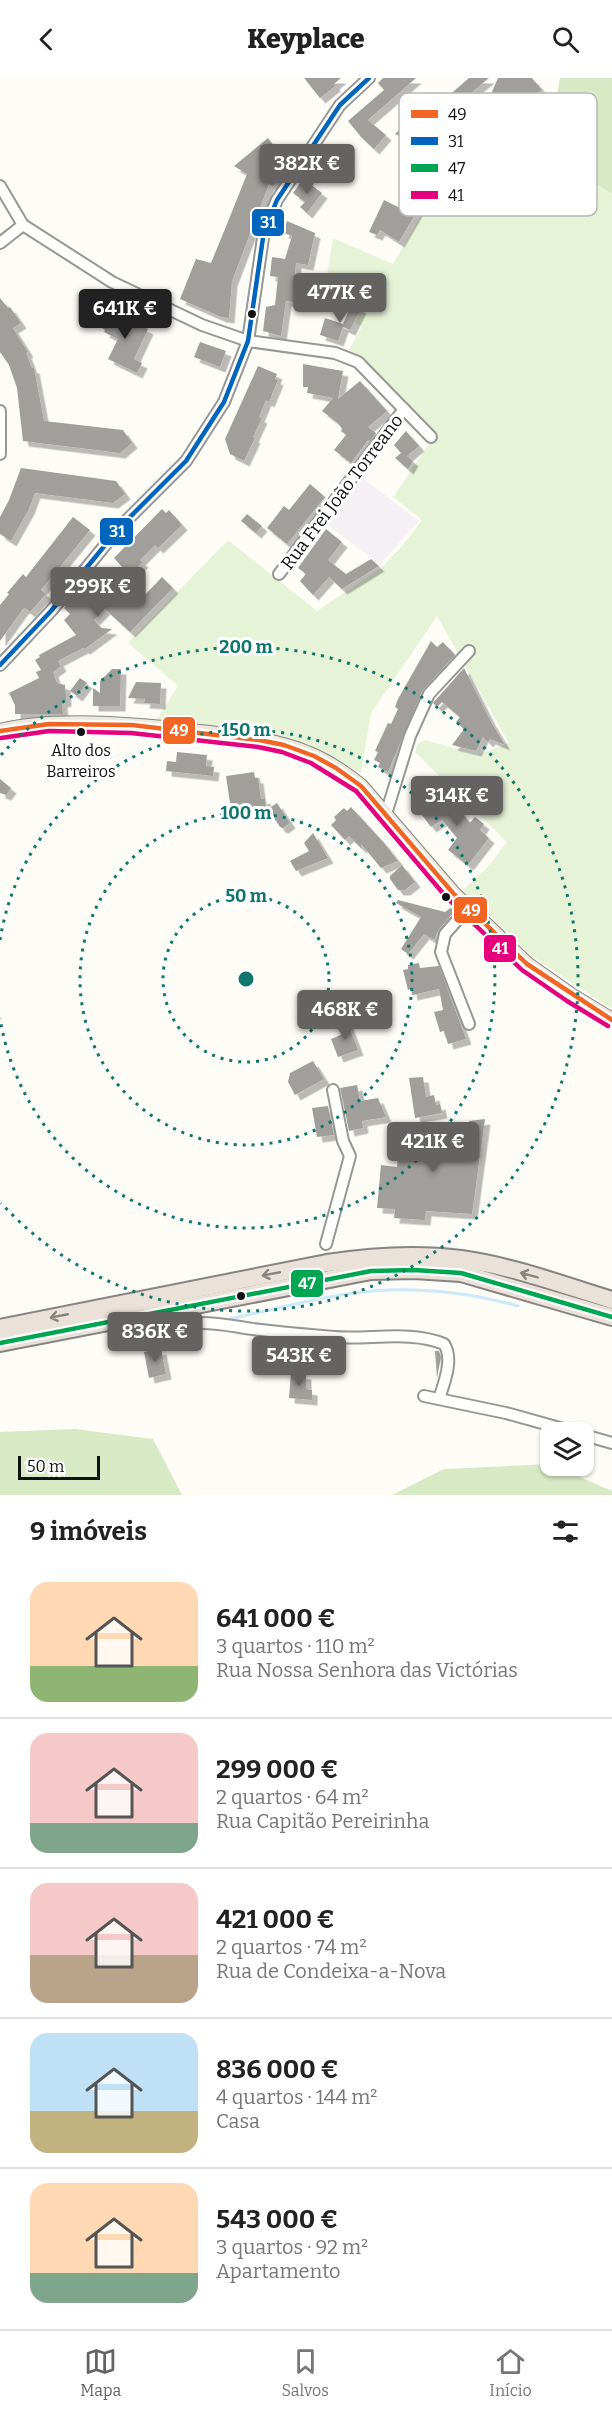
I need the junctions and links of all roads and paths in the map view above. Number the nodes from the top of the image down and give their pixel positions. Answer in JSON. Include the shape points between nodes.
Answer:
{"nodes":[{"id":1,"x":369,"y":78,"type":"edge"},
{"id":2,"x":0,"y":186,"type":"edge"},
{"id":3,"x":23,"y":225,"type":"junction"},
{"id":4,"x":0,"y":243,"type":"edge"},
{"id":5,"x":248,"y":341,"type":"junction"},
{"id":6,"x":404,"y":410,"type":"junction"},
{"id":7,"x":0,"y":411,"type":"edge"},
{"id":8,"x":431,"y":437,"type":"dead end"},
{"id":9,"x":0,"y":454,"type":"edge"},
{"id":10,"x":279,"y":574,"type":"dead end"},
{"id":11,"x":469,"y":651,"type":"dead end"},
{"id":12,"x":0,"y":665,"type":"edge"},
{"id":13,"x":0,"y":731,"type":"edge"},
{"id":14,"x":386,"y":814,"type":"junction"},
{"id":15,"x":468,"y":908,"type":"junction"},
{"id":16,"x":612,"y":1020,"type":"edge"},
{"id":17,"x":469,"y":1024,"type":"dead end"},
{"id":18,"x":333,"y":1090,"type":"dead end"},
{"id":19,"x":326,"y":1244,"type":"dead end"},
{"id":20,"x":612,"y":1300,"type":"edge"},
{"id":21,"x":612,"y":1317,"type":"edge"},
{"id":22,"x":198,"y":1323,"type":"dead end"},
{"id":23,"x":0,"y":1328,"type":"edge"},
{"id":24,"x":0,"y":1343,"type":"edge"},
{"id":25,"x":424,"y":1396,"type":"dead end"},
{"id":26,"x":439,"y":1399,"type":"junction"},
{"id":27,"x":540,"y":1422,"type":"edge"},
{"id":28,"x":594,"y":1438,"type":"edge"},
{"id":29,"x":612,"y":1443,"type":"edge"}],
"edges":[{"from":1,"to":5,"type":"street","via":[[340,105],[277,200],[264,231]]},
{"from":2,"to":3,"type":"street"},
{"from":3,"to":4,"type":"street"},
{"from":3,"to":5,"type":"street","name":"Rua Frei João Torreano","via":[[112,282],[202,325]]},
{"from":5,"to":6,"type":"street","name":"Rua Frei João Torreano","via":[[335,353],[358,363]]},
{"from":5,"to":12,"type":"street","via":[[224,402],[186,461],[120,527],[51,611]]},
{"from":6,"to":8,"type":"street","name":"Rua Frei João Torreano"},
{"from":6,"to":10,"type":"street","name":"Rua Frei João Torreano"},
{"from":7,"to":9,"type":"street"},
{"from":11,"to":14,"type":"street","via":[[429,694],[410,736]]},
{"from":13,"to":14,"type":"main road","via":[[82,724],[178,730],[274,743],[307,752],[344,772]]},
{"from":14,"to":15,"type":"main road"},
{"from":15,"to":16,"type":"main road","via":[[527,964]]},
{"from":15,"to":17,"type":"street","via":[[445,934],[441,952]]},
{"from":18,"to":19,"type":"street","via":[[343,1141],[350,1156]]},
{"from":20,"to":23,"type":"highway","one_way":true,"via":[[462,1259],[370,1257]]},
{"from":21,"to":24,"type":"highway","via":[[461,1273],[371,1271]]},
{"from":22,"to":26,"type":"street","via":[[336,1337],[439,1342],[448,1353]]},
{"from":25,"to":26,"type":"street"},
{"from":26,"to":27,"type":"street"},
{"from":28,"to":29,"type":"street"}]}
